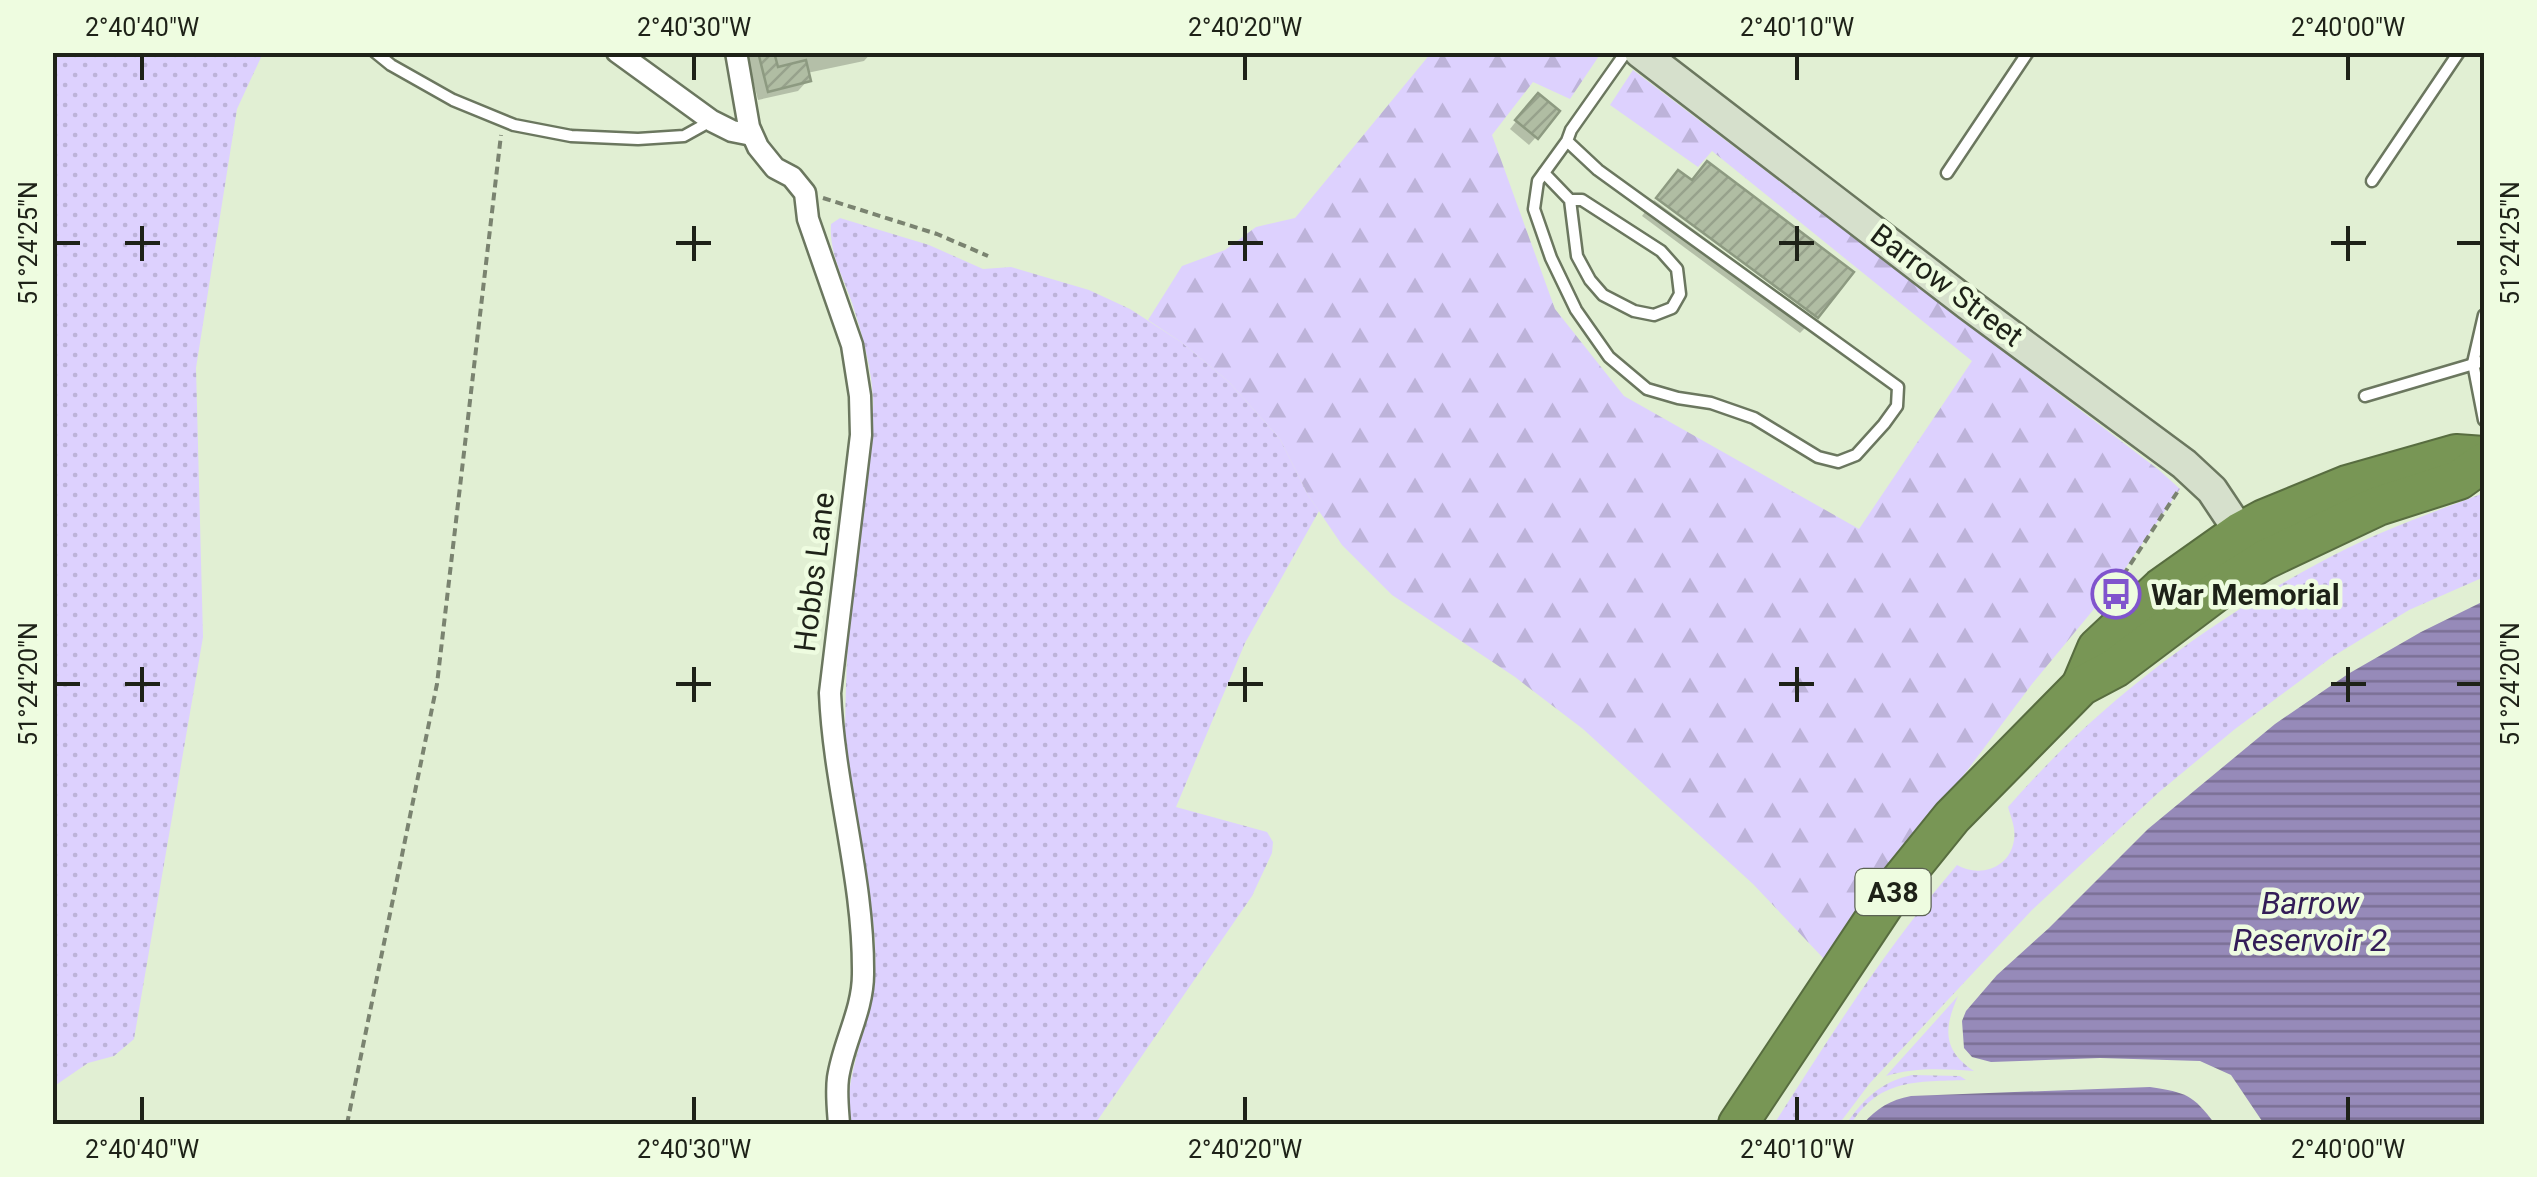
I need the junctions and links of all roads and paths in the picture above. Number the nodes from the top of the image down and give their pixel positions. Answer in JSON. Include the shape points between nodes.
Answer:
{"nodes":[{"id":1,"x":376,"y":52,"type":"edge"},
{"id":2,"x":617,"y":52,"type":"edge"},
{"id":3,"x":736,"y":52,"type":"edge"},
{"id":4,"x":2028,"y":52,"type":"edge"},
{"id":5,"x":2459,"y":52,"type":"edge"},
{"id":6,"x":1644,"y":55,"type":"edge"},
{"id":7,"x":503,"y":120,"type":"junction"},
{"id":8,"x":712,"y":121,"type":"junction"},
{"id":9,"x":752,"y":135,"type":"junction"},
{"id":10,"x":1566,"y":141,"type":"junction"},
{"id":11,"x":1544,"y":172,"type":"junction"},
{"id":12,"x":1948,"y":172,"type":"dead end"},
{"id":13,"x":2372,"y":182,"type":"dead end"},
{"id":14,"x":805,"y":192,"type":"junction"},
{"id":15,"x":1570,"y":200,"type":"junction"},
{"id":16,"x":988,"y":256,"type":"dead end"},
{"id":17,"x":2484,"y":315,"type":"edge"},
{"id":18,"x":2479,"y":362,"type":"edge"},
{"id":19,"x":2365,"y":396,"type":"dead end"},
{"id":20,"x":2484,"y":420,"type":"edge"},
{"id":21,"x":2484,"y":459,"type":"edge"},
{"id":22,"x":2191,"y":471,"type":"junction"},
{"id":23,"x":2331,"y":528,"type":"junction"},
{"id":24,"x":2240,"y":532,"type":"junction"},
{"id":25,"x":2232,"y":580,"type":"junction"},
{"id":26,"x":2133,"y":614,"type":"junction"},
{"id":27,"x":2115,"y":668,"type":"junction"},
{"id":28,"x":2081,"y":686,"type":"junction"},
{"id":29,"x":347,"y":1124,"type":"edge"},
{"id":30,"x":838,"y":1124,"type":"edge"},
{"id":31,"x":1738,"y":1124,"type":"edge"}],
"edges":[{"from":1,"to":7,"type":"lane","via":[[454,100]]},
{"from":2,"to":8,"type":"street"},
{"from":3,"to":9,"type":"street"},
{"from":4,"to":12,"type":"lane"},
{"from":5,"to":13,"type":"lane"},
{"from":6,"to":10,"type":"lane"},
{"from":6,"to":22,"type":"main road","name":"Barrow Street"},
{"from":7,"to":8,"type":"lane","via":[[571,136],[638,138],[684,136]]},
{"from":7,"to":29,"type":"path","via":[[437,684]]},
{"from":8,"to":9,"type":"street"},
{"from":9,"to":14,"type":"street","via":[[775,168]]},
{"from":10,"to":11,"type":"lane"},
{"from":10,"to":11,"type":"lane","via":[[1898,387],[1897,406],[1856,455],[1838,462],[1754,418],[1647,389],[1609,357],[1551,258],[1534,209]]},
{"from":11,"to":15,"type":"lane"},
{"from":14,"to":16,"type":"path"},
{"from":14,"to":30,"type":"street","name":"Hobbs Lane","via":[[808,219],[852,345],[860,396],[830,693],[858,881],[863,979],[838,1078]]},
{"from":15,"to":15,"type":"lane","via":[[1577,256],[1603,295],[1654,315],[1672,308],[1680,294],[1677,269],[1661,251],[1582,200]]},
{"from":17,"to":18,"type":"lane"},
{"from":18,"to":19,"type":"lane"},
{"from":18,"to":20,"type":"lane"},
{"from":21,"to":23,"type":"highway","number":"A38","via":[[2459,480]]},
{"from":21,"to":24,"type":"highway","number":"A38","via":[[2456,454],[2347,485]]},
{"from":22,"to":24,"type":"main road","name":"Barrow Street"},
{"from":22,"to":26,"type":"path","via":[[2111,594]]},
{"from":23,"to":24,"type":"highway","via":[[2268,545],[2253,544]]},
{"from":23,"to":25,"type":"highway","number":"A38"},
{"from":23,"to":27,"type":"highway","via":[[2309,551]]},
{"from":24,"to":25,"type":"highway"},
{"from":24,"to":26,"type":"highway","number":"A38"},
{"from":25,"to":27,"type":"highway","number":"A38"},
{"from":26,"to":28,"type":"highway","number":"A38","via":[[2097,648]]},
{"from":27,"to":28,"type":"highway","number":"A38"},
{"from":28,"to":31,"type":"highway","number":"A38","via":[[1964,805],[1898,885]]}]}
